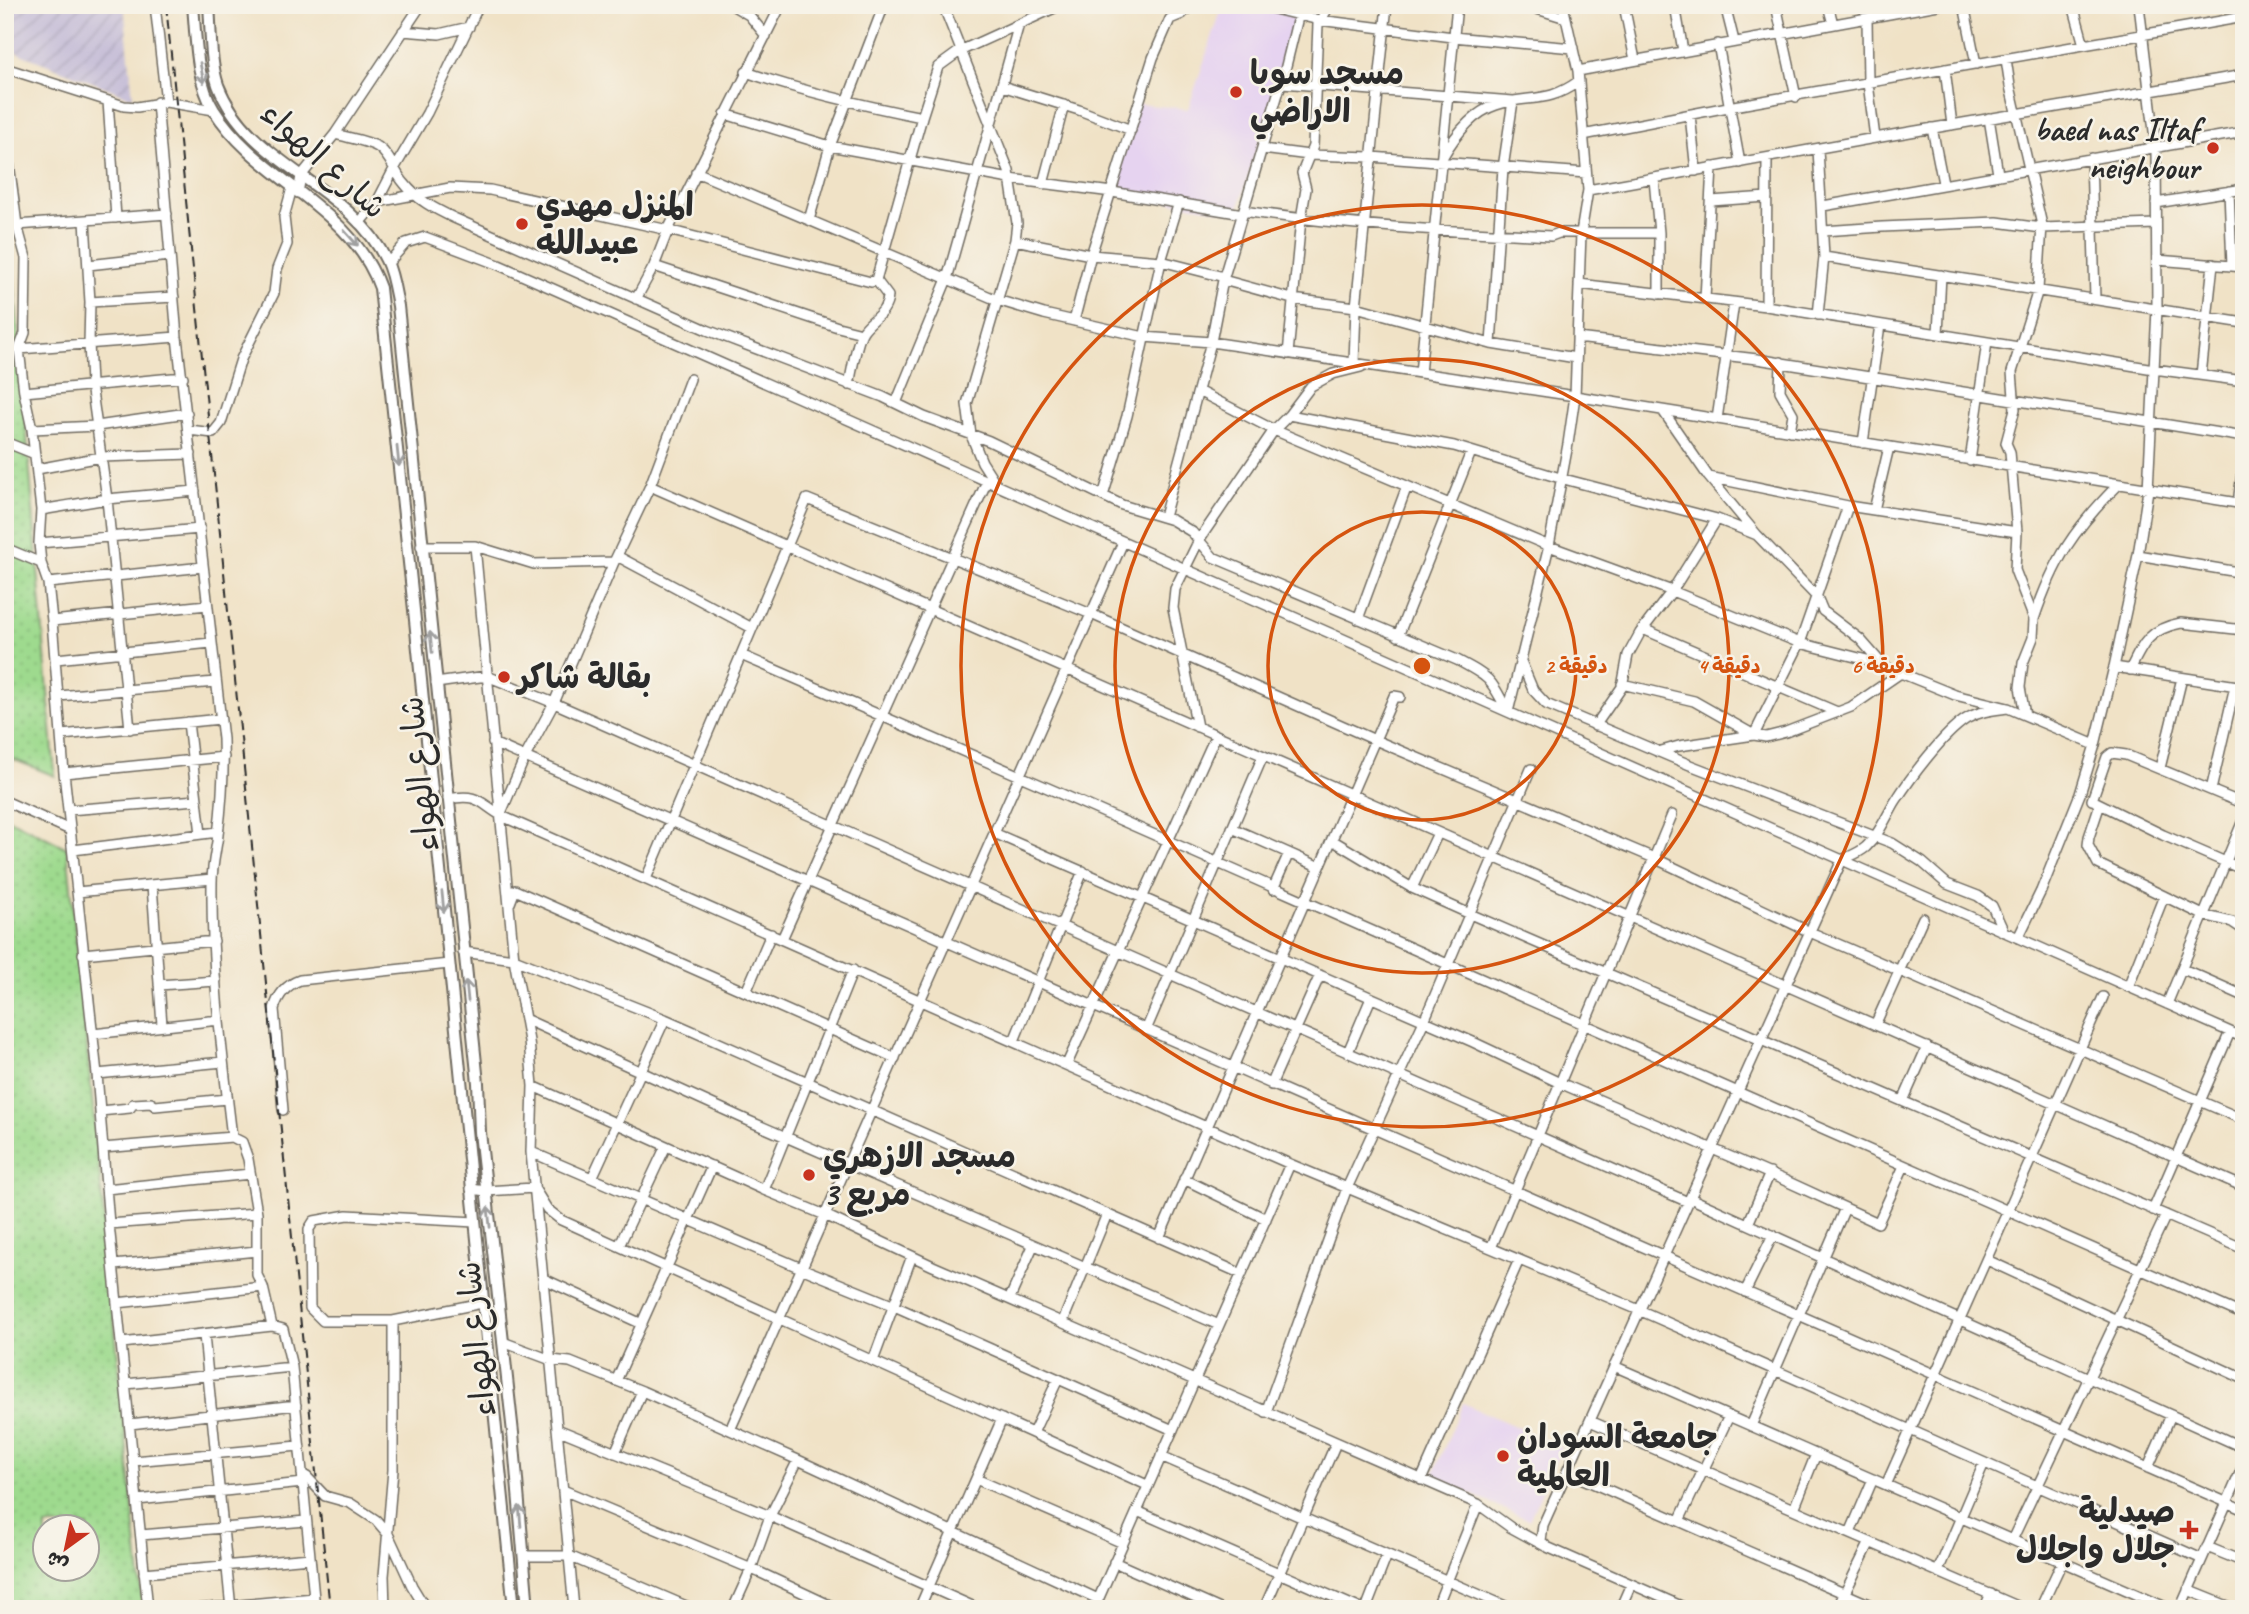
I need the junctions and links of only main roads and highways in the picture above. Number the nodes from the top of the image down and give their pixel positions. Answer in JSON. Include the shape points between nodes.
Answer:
{"nodes":[{"id":1,"x":194,"y":5,"type":"edge"},
{"id":2,"x":209,"y":5,"type":"edge"},
{"id":3,"x":514,"y":1609,"type":"edge"},
{"id":4,"x":528,"y":1609,"type":"edge"}],
"edges":[{"from":1,"to":3,"type":"main road","name":"شارع الهواء","one_way":true,"via":[[203,81],[214,110],[241,143],[353,239],[380,288]]},
{"from":4,"to":2,"type":"main road","name":"شارع الهواء","one_way":true,"via":[[398,306],[388,263],[371,236],[272,153],[233,111],[216,73]]}]}
